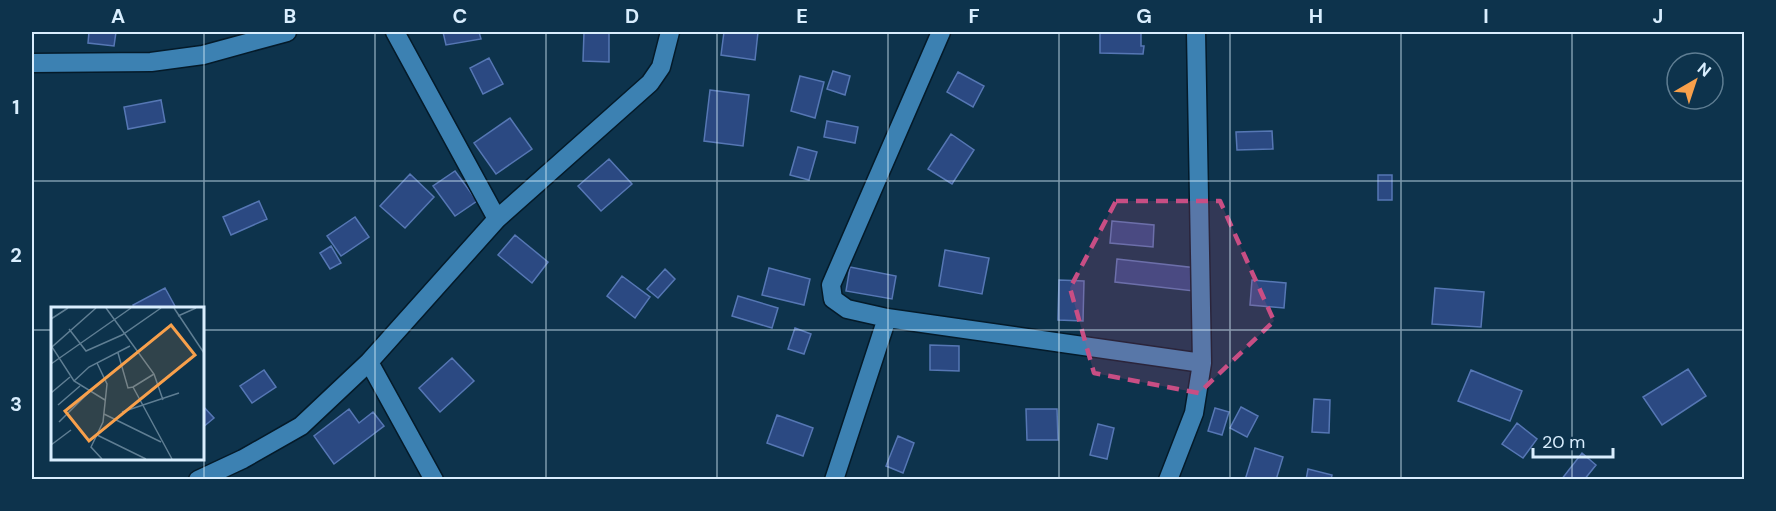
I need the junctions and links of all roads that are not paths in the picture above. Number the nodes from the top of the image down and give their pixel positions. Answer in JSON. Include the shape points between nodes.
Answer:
{"nodes":[{"id":1,"x":287,"y":32,"type":"edge"},
{"id":2,"x":395,"y":32,"type":"edge"},
{"id":3,"x":670,"y":32,"type":"edge"},
{"id":4,"x":941,"y":32,"type":"edge"},
{"id":5,"x":1196,"y":32,"type":"edge"},
{"id":6,"x":32,"y":63,"type":"edge"},
{"id":7,"x":497,"y":219,"type":"junction"},
{"id":8,"x":887,"y":318,"type":"junction"},
{"id":9,"x":369,"y":362,"type":"junction"},
{"id":10,"x":1202,"y":363,"type":"junction"},
{"id":11,"x":198,"y":480,"type":"edge"},
{"id":12,"x":434,"y":480,"type":"edge"},
{"id":13,"x":834,"y":480,"type":"edge"},
{"id":14,"x":1168,"y":480,"type":"edge"}],
"edges":[{"from":1,"to":6,"type":"street","via":[[203,55],[151,62]]},
{"from":2,"to":7,"type":"street"},
{"from":3,"to":7,"type":"street","via":[[661,67],[650,82]]},
{"from":4,"to":8,"type":"street","via":[[831,285],[832,299],[847,309]]},
{"from":5,"to":10,"type":"street"},
{"from":7,"to":9,"type":"street"},
{"from":8,"to":10,"type":"street"},
{"from":8,"to":13,"type":"street"},
{"from":9,"to":11,"type":"street","via":[[301,426]]},
{"from":9,"to":12,"type":"street"},
{"from":10,"to":14,"type":"street","via":[[1194,413]]}]}
